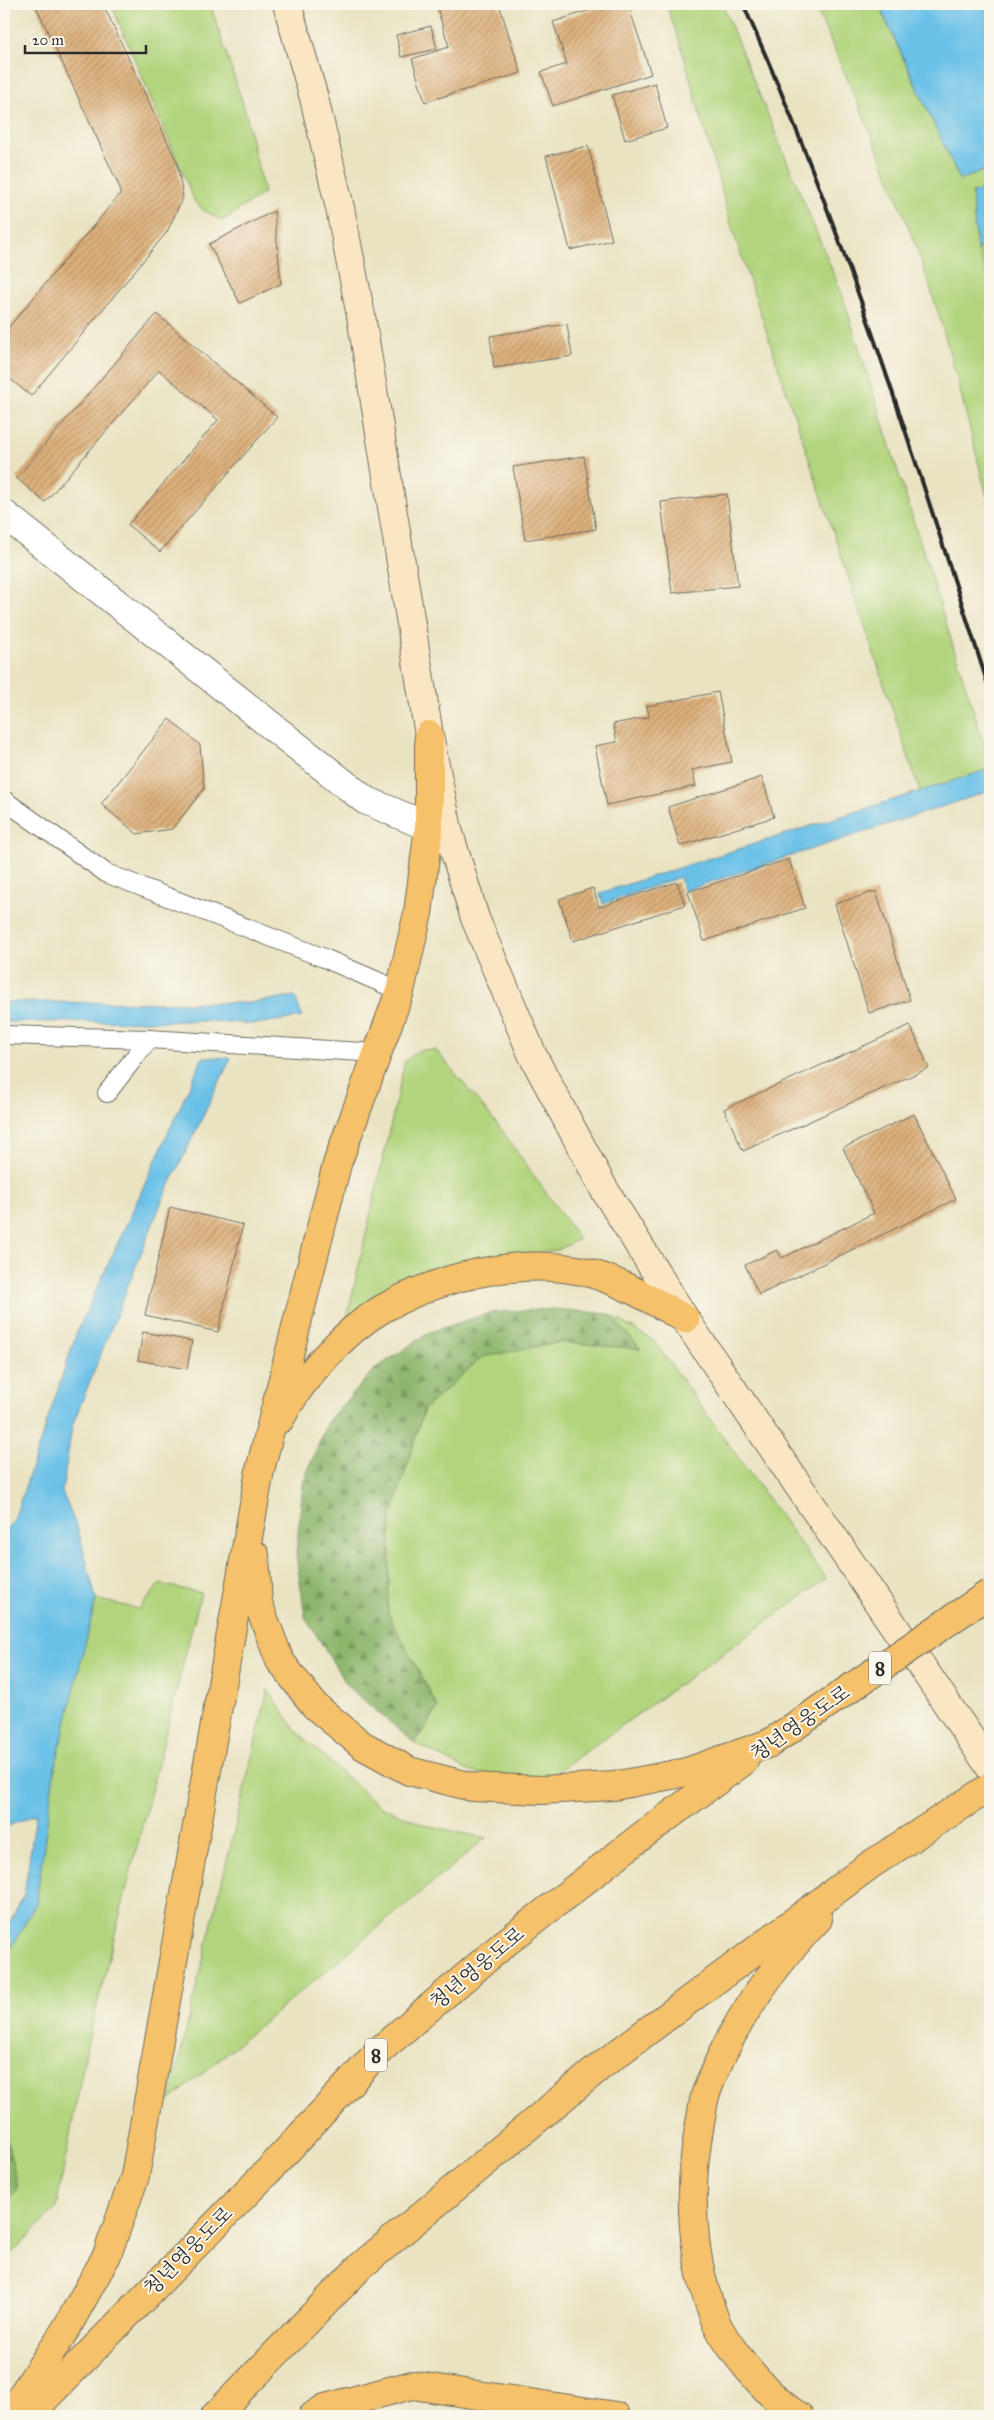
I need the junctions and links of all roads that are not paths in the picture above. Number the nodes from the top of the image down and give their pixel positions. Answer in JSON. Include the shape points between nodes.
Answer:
{"nodes":[{"id":1,"x":287,"y":4,"type":"edge"},
{"id":2,"x":4,"y":514,"type":"edge"},
{"id":3,"x":429,"y":735,"type":"junction"},
{"id":4,"x":4,"y":800,"type":"edge"},
{"id":5,"x":429,"y":827,"type":"junction"},
{"id":6,"x":400,"y":991,"type":"junction"},
{"id":7,"x":4,"y":1034,"type":"edge"},
{"id":8,"x":149,"y":1039,"type":"junction"},
{"id":9,"x":378,"y":1053,"type":"junction"},
{"id":10,"x":107,"y":1093,"type":"dead end"},
{"id":11,"x":685,"y":1319,"type":"junction"},
{"id":12,"x":260,"y":1470,"type":"junction"},
{"id":13,"x":990,"y":1593,"type":"edge"},
{"id":14,"x":770,"y":1743,"type":"junction"},
{"id":15,"x":990,"y":1767,"type":"edge"},
{"id":16,"x":990,"y":1787,"type":"edge"},
{"id":17,"x":870,"y":1864,"type":"junction"},
{"id":18,"x":8,"y":2416,"type":"edge"},
{"id":19,"x":28,"y":2416,"type":"edge"},
{"id":20,"x":215,"y":2416,"type":"edge"},
{"id":21,"x":313,"y":2416,"type":"edge"},
{"id":22,"x":616,"y":2416,"type":"edge"},
{"id":23,"x":799,"y":2416,"type":"edge"}],
"edges":[{"from":1,"to":3,"type":"main road","via":[[314,98],[361,316]]},
{"from":2,"to":5,"type":"street","via":[[364,800]]},
{"from":3,"to":5,"type":"highway"},
{"from":3,"to":11,"type":"main road","via":[[448,830],[476,918],[533,1056],[604,1189]]},
{"from":4,"to":6,"type":"lane","via":[[106,873]]},
{"from":5,"to":6,"type":"highway","via":[[418,913]]},
{"from":6,"to":9,"type":"highway"},
{"from":7,"to":8,"type":"lane"},
{"from":8,"to":9,"type":"lane"},
{"from":8,"to":10,"type":"lane"},
{"from":9,"to":12,"type":"highway","via":[[337,1164]]},
{"from":11,"to":12,"type":"highway","via":[[631,1288],[574,1270],[531,1266],[477,1274],[426,1288],[381,1310],[339,1342],[305,1380],[280,1417]]},
{"from":11,"to":15,"type":"main road"},
{"from":12,"to":14,"type":"highway","via":[[253,1537],[258,1603],[280,1661],[315,1706],[362,1745],[409,1771],[472,1787],[541,1790],[614,1786],[687,1772]]},
{"from":12,"to":18,"type":"highway","via":[[135,2176],[107,2255],[66,2329]]},
{"from":13,"to":14,"type":"highway","name":"청년영웅도로","number":"8","bridge":true},
{"from":14,"to":19,"type":"highway","name":"청년영웅도로","number":"8","via":[[643,1835],[504,1944],[381,2050],[269,2170]]},
{"from":16,"to":17,"type":"highway"},
{"from":17,"to":20,"type":"highway","via":[[602,2066],[362,2265]]},
{"from":17,"to":23,"type":"highway","via":[[774,1968],[737,2024],[705,2095],[694,2152],[692,2211],[697,2253],[714,2318],[746,2368],[786,2409]]},
{"from":21,"to":22,"type":"highway","via":[[325,2408],[412,2385]]}]}
